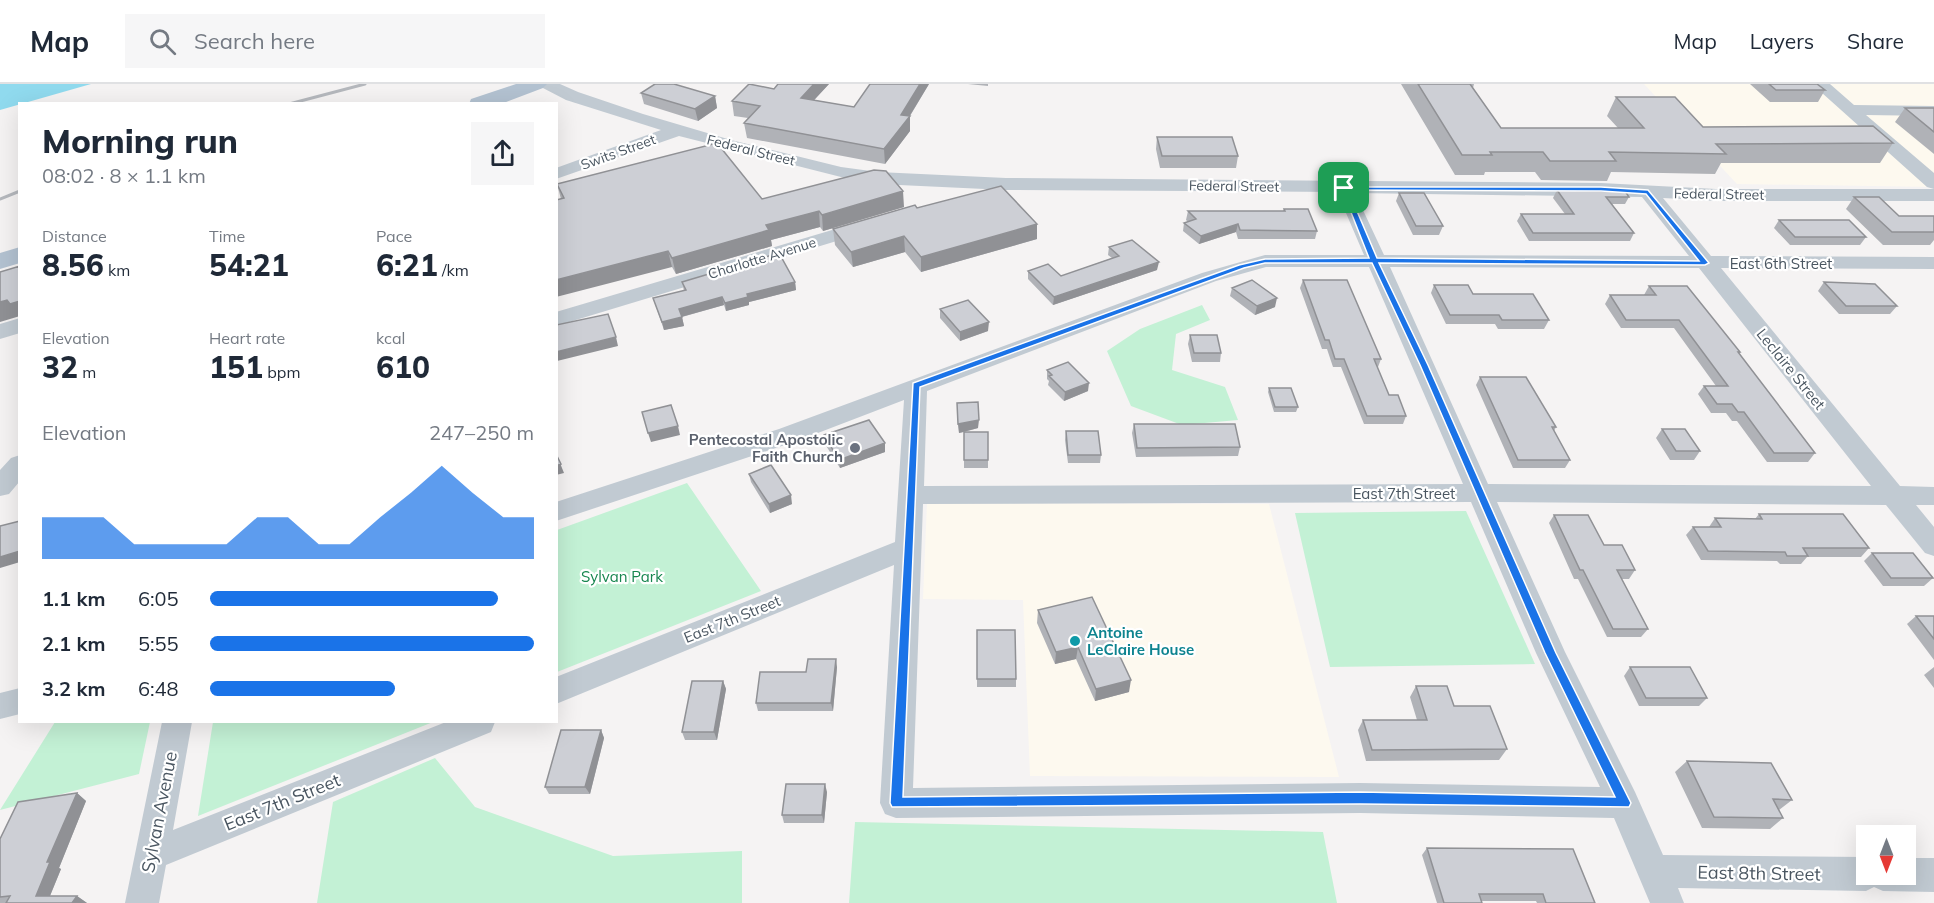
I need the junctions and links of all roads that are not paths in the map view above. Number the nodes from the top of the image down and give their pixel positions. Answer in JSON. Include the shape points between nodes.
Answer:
{"nodes":[{"id":1,"x":536,"y":84,"type":"edge"},
{"id":2,"x":547,"y":84,"type":"edge"},
{"id":3,"x":1820,"y":84,"type":"edge"},
{"id":4,"x":485,"y":102,"type":"edge"},
{"id":5,"x":1850,"y":110,"type":"junction"},
{"id":6,"x":1934,"y":111,"type":"edge"},
{"id":7,"x":679,"y":130,"type":"junction"},
{"id":8,"x":558,"y":173,"type":"edge"},
{"id":9,"x":1934,"y":183,"type":"edge"},
{"id":10,"x":1344,"y":188,"type":"junction"},
{"id":11,"x":1648,"y":192,"type":"junction"},
{"id":12,"x":1934,"y":195,"type":"edge"},
{"id":13,"x":880,"y":222,"type":"edge"},
{"id":14,"x":18,"y":256,"type":"edge"},
{"id":15,"x":0,"y":261,"type":"edge"},
{"id":16,"x":1374,"y":261,"type":"junction"},
{"id":17,"x":1705,"y":263,"type":"junction"},
{"id":18,"x":1934,"y":263,"type":"edge"},
{"id":19,"x":558,"y":318,"type":"edge"},
{"id":20,"x":18,"y":326,"type":"edge"},
{"id":21,"x":0,"y":332,"type":"edge"},
{"id":22,"x":916,"y":385,"type":"junction"},
{"id":23,"x":1480,"y":493,"type":"junction"},
{"id":24,"x":911,"y":495,"type":"junction"},
{"id":25,"x":1893,"y":495,"type":"junction"},
{"id":26,"x":1934,"y":496,"type":"edge"},
{"id":27,"x":558,"y":511,"type":"edge"},
{"id":28,"x":1934,"y":546,"type":"edge"},
{"id":29,"x":909,"y":548,"type":"junction"},
{"id":30,"x":558,"y":690,"type":"edge"},
{"id":31,"x":18,"y":701,"type":"edge"},
{"id":32,"x":0,"y":705,"type":"edge"},
{"id":33,"x":177,"y":723,"type":"edge"},
{"id":34,"x":478,"y":723,"type":"edge"},
{"id":35,"x":1624,"y":803,"type":"junction"},
{"id":36,"x":150,"y":855,"type":"junction"},
{"id":37,"x":1652,"y":871,"type":"junction"},
{"id":38,"x":1856,"y":874,"type":"edge"},
{"id":39,"x":1916,"y":875,"type":"edge"},
{"id":40,"x":1934,"y":875,"type":"edge"},
{"id":41,"x":142,"y":903,"type":"edge"},
{"id":42,"x":1667,"y":903,"type":"edge"}],
"edges":[{"from":1,"to":4,"type":"main road"},
{"from":2,"to":7,"type":"street","name":"Federal Street","via":[[572,96]]},
{"from":3,"to":5,"type":"street"},
{"from":5,"to":6,"type":"street"},
{"from":5,"to":9,"type":"street"},
{"from":7,"to":8,"type":"street","name":"Swits Street"},
{"from":7,"to":10,"type":"street","name":"Federal Street","via":[[841,172],[950,192]]},
{"from":10,"to":11,"type":"street","name":"Federal Street"},
{"from":10,"to":16,"type":"street"},
{"from":11,"to":12,"type":"street","name":"Federal Street"},
{"from":11,"to":17,"type":"street","name":"Leclaire Street"},
{"from":13,"to":19,"type":"street","name":"Charlotte Avenue"},
{"from":14,"to":15,"type":"main road"},
{"from":16,"to":17,"type":"street","name":"East 6th Street"},
{"from":16,"to":22,"type":"street","name":"East 6th Street","via":[[1265,261],[1242,266]]},
{"from":16,"to":23,"type":"street"},
{"from":17,"to":18,"type":"street","name":"East 6th Street"},
{"from":17,"to":25,"type":"street","name":"Leclaire Street"},
{"from":20,"to":21,"type":"street"},
{"from":22,"to":24,"type":"street"},
{"from":22,"to":27,"type":"street","name":"East 6th Street","via":[[788,435]]},
{"from":23,"to":24,"type":"street","name":"East 7th Street"},
{"from":23,"to":25,"type":"street","name":"East 7th Street"},
{"from":23,"to":35,"type":"street","via":[[1551,653]]},
{"from":24,"to":29,"type":"street"},
{"from":25,"to":26,"type":"street","name":"East 7th Street"},
{"from":25,"to":28,"type":"street","name":"Leclaire Street"},
{"from":29,"to":30,"type":"street","name":"East 7th Street"},
{"from":29,"to":35,"type":"street","via":[[896,803],[1360,798]]},
{"from":31,"to":32,"type":"street"},
{"from":33,"to":36,"type":"street","name":"Sylvan Avenue"},
{"from":34,"to":36,"type":"street","name":"East 7th Street"},
{"from":35,"to":37,"type":"street"},
{"from":36,"to":41,"type":"street","name":"Sylvan Avenue"},
{"from":37,"to":38,"type":"street","name":"East 8th Street"},
{"from":37,"to":42,"type":"street"},
{"from":39,"to":40,"type":"street"}]}
